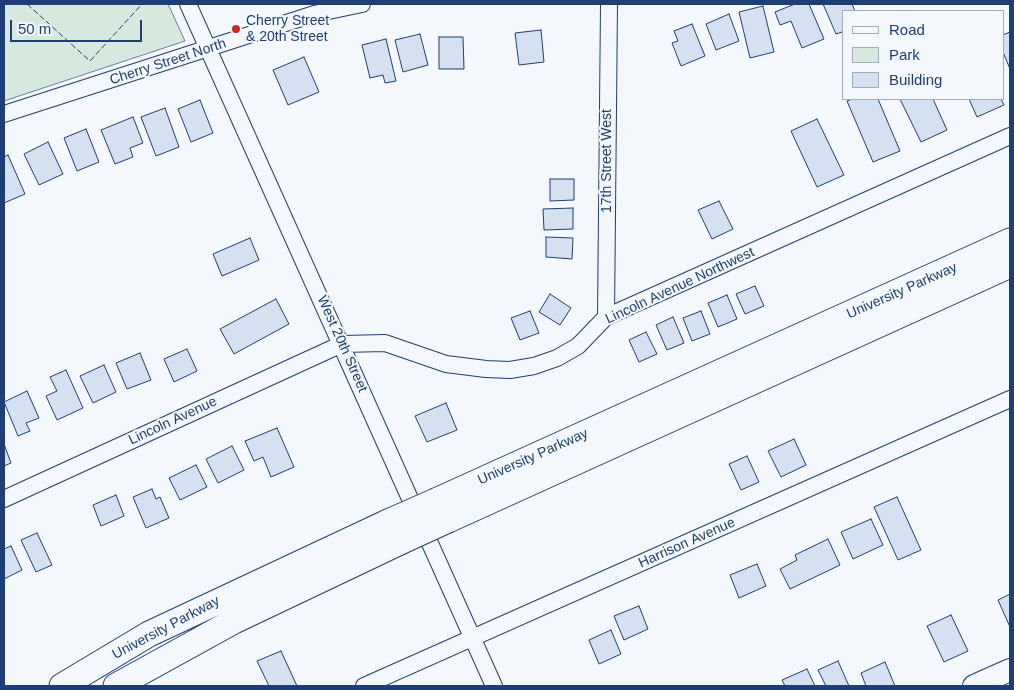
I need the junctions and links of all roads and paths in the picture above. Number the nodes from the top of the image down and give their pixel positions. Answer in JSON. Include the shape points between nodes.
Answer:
{"nodes":[{"id":1,"x":188,"y":4,"type":"edge"},
{"id":2,"x":362,"y":4,"type":"edge"},
{"id":3,"x":609,"y":4,"type":"edge"},
{"id":4,"x":208,"y":49,"type":"junction"},
{"id":5,"x":4,"y":114,"type":"edge"},
{"id":6,"x":1010,"y":136,"type":"edge"},
{"id":7,"x":1010,"y":241,"type":"edge"},
{"id":8,"x":1010,"y":265,"type":"edge"},
{"id":9,"x":606,"y":317,"type":"junction"},
{"id":10,"x":342,"y":344,"type":"junction"},
{"id":11,"x":1010,"y":399,"type":"edge"},
{"id":12,"x":4,"y":498,"type":"edge"},
{"id":13,"x":443,"y":510,"type":"junction"},
{"id":14,"x":393,"y":533,"type":"junction"},
{"id":15,"x":473,"y":638,"type":"junction"},
{"id":16,"x":1010,"y":670,"type":"edge"},
{"id":17,"x":62,"y":686,"type":"edge"},
{"id":18,"x":116,"y":686,"type":"edge"},
{"id":19,"x":364,"y":686,"type":"edge"},
{"id":20,"x":494,"y":686,"type":"edge"},
{"id":21,"x":974,"y":686,"type":"edge"}],
"edges":[{"from":1,"to":4,"type":"street","name":"West 20th Street"},
{"from":2,"to":4,"type":"street","name":"Cherry Street North","via":[[314,14]]},
{"from":3,"to":9,"type":"street","name":"17th Street West"},
{"from":4,"to":5,"type":"street","name":"Cherry Street North"},
{"from":4,"to":10,"type":"street","name":"West 20th Street"},
{"from":6,"to":9,"type":"street","name":"Lincoln Avenue Northwest"},
{"from":7,"to":13,"type":"main road","name":"University Parkway"},
{"from":8,"to":13,"type":"main road","name":"University Parkway"},
{"from":9,"to":10,"type":"street","name":"Lincoln Avenue Northwest","via":[[578,346],[557,358],[510,370],[446,364],[385,344]]},
{"from":10,"to":12,"type":"street","name":"Lincoln Avenue"},
{"from":10,"to":15,"type":"street","name":"West 20th Street"},
{"from":11,"to":15,"type":"street","name":"Harrison Avenue"},
{"from":13,"to":14,"type":"main road","name":"University Parkway","bridge":true},
{"from":14,"to":17,"type":"main road","name":"University Parkway","via":[[149,634]]},
{"from":14,"to":18,"type":"main road","name":"University Parkway"},
{"from":15,"to":19,"type":"street","name":"Harrison Avenue"},
{"from":15,"to":20,"type":"street","name":"West 20th Street"},
{"from":16,"to":21,"type":"street"}]}
